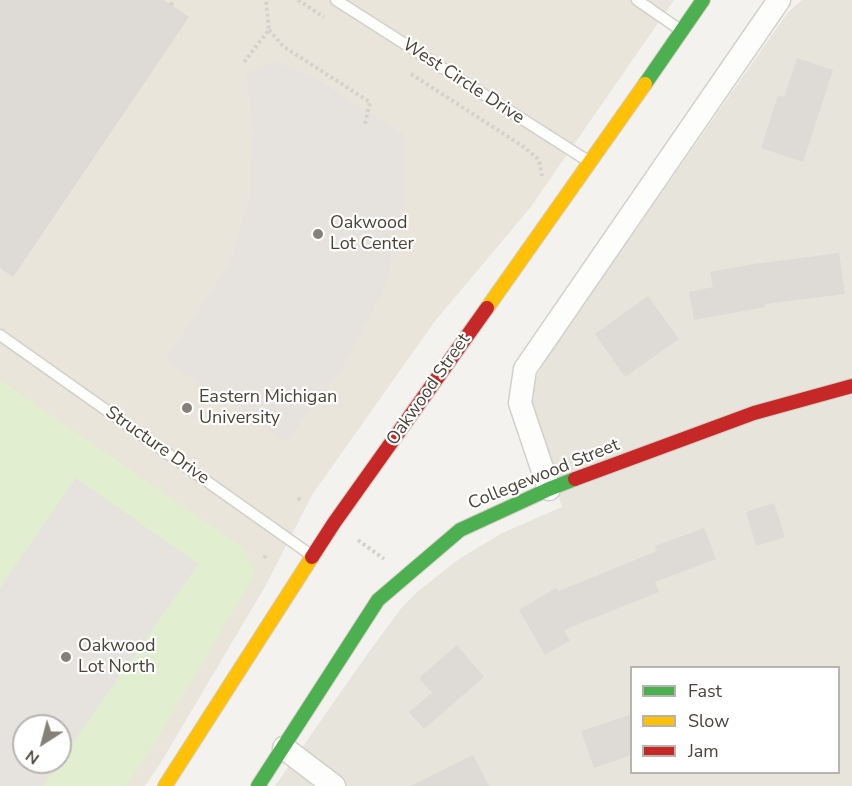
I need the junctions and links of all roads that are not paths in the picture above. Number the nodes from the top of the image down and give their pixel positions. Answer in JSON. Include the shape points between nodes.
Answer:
{"nodes":[{"id":1,"x":336,"y":0,"type":"edge"},
{"id":2,"x":637,"y":0,"type":"edge"},
{"id":3,"x":703,"y":0,"type":"edge"},
{"id":4,"x":779,"y":0,"type":"edge"},
{"id":5,"x":682,"y":30,"type":"junction"},
{"id":6,"x":590,"y":163,"type":"junction"},
{"id":7,"x":0,"y":335,"type":"edge"},
{"id":8,"x":852,"y":386,"type":"edge"},
{"id":9,"x":549,"y":489,"type":"junction"},
{"id":10,"x":313,"y":556,"type":"junction"},
{"id":11,"x":284,"y":748,"type":"junction"},
{"id":12,"x":165,"y":786,"type":"edge"},
{"id":13,"x":258,"y":786,"type":"edge"},
{"id":14,"x":334,"y":786,"type":"edge"}],
"edges":[{"from":1,"to":6,"type":"lane","name":"West Circle Drive"},
{"from":2,"to":5,"type":"lane"},
{"from":3,"to":5,"type":"street","name":"Oakwood Street"},
{"from":4,"to":9,"type":"street","via":[[525,369],[520,403]]},
{"from":5,"to":6,"type":"street","name":"Oakwood Street"},
{"from":6,"to":10,"type":"street","name":"Oakwood Street"},
{"from":7,"to":10,"type":"lane","name":"Structure Drive"},
{"from":8,"to":9,"type":"street","name":"Collegewood Street","via":[[754,413]]},
{"from":9,"to":11,"type":"street","name":"Collegewood Street","via":[[460,530],[378,600]]},
{"from":10,"to":12,"type":"street","name":"Oakwood Street"},
{"from":11,"to":13,"type":"street","name":"Collegewood Street"},
{"from":11,"to":14,"type":"street"}]}
